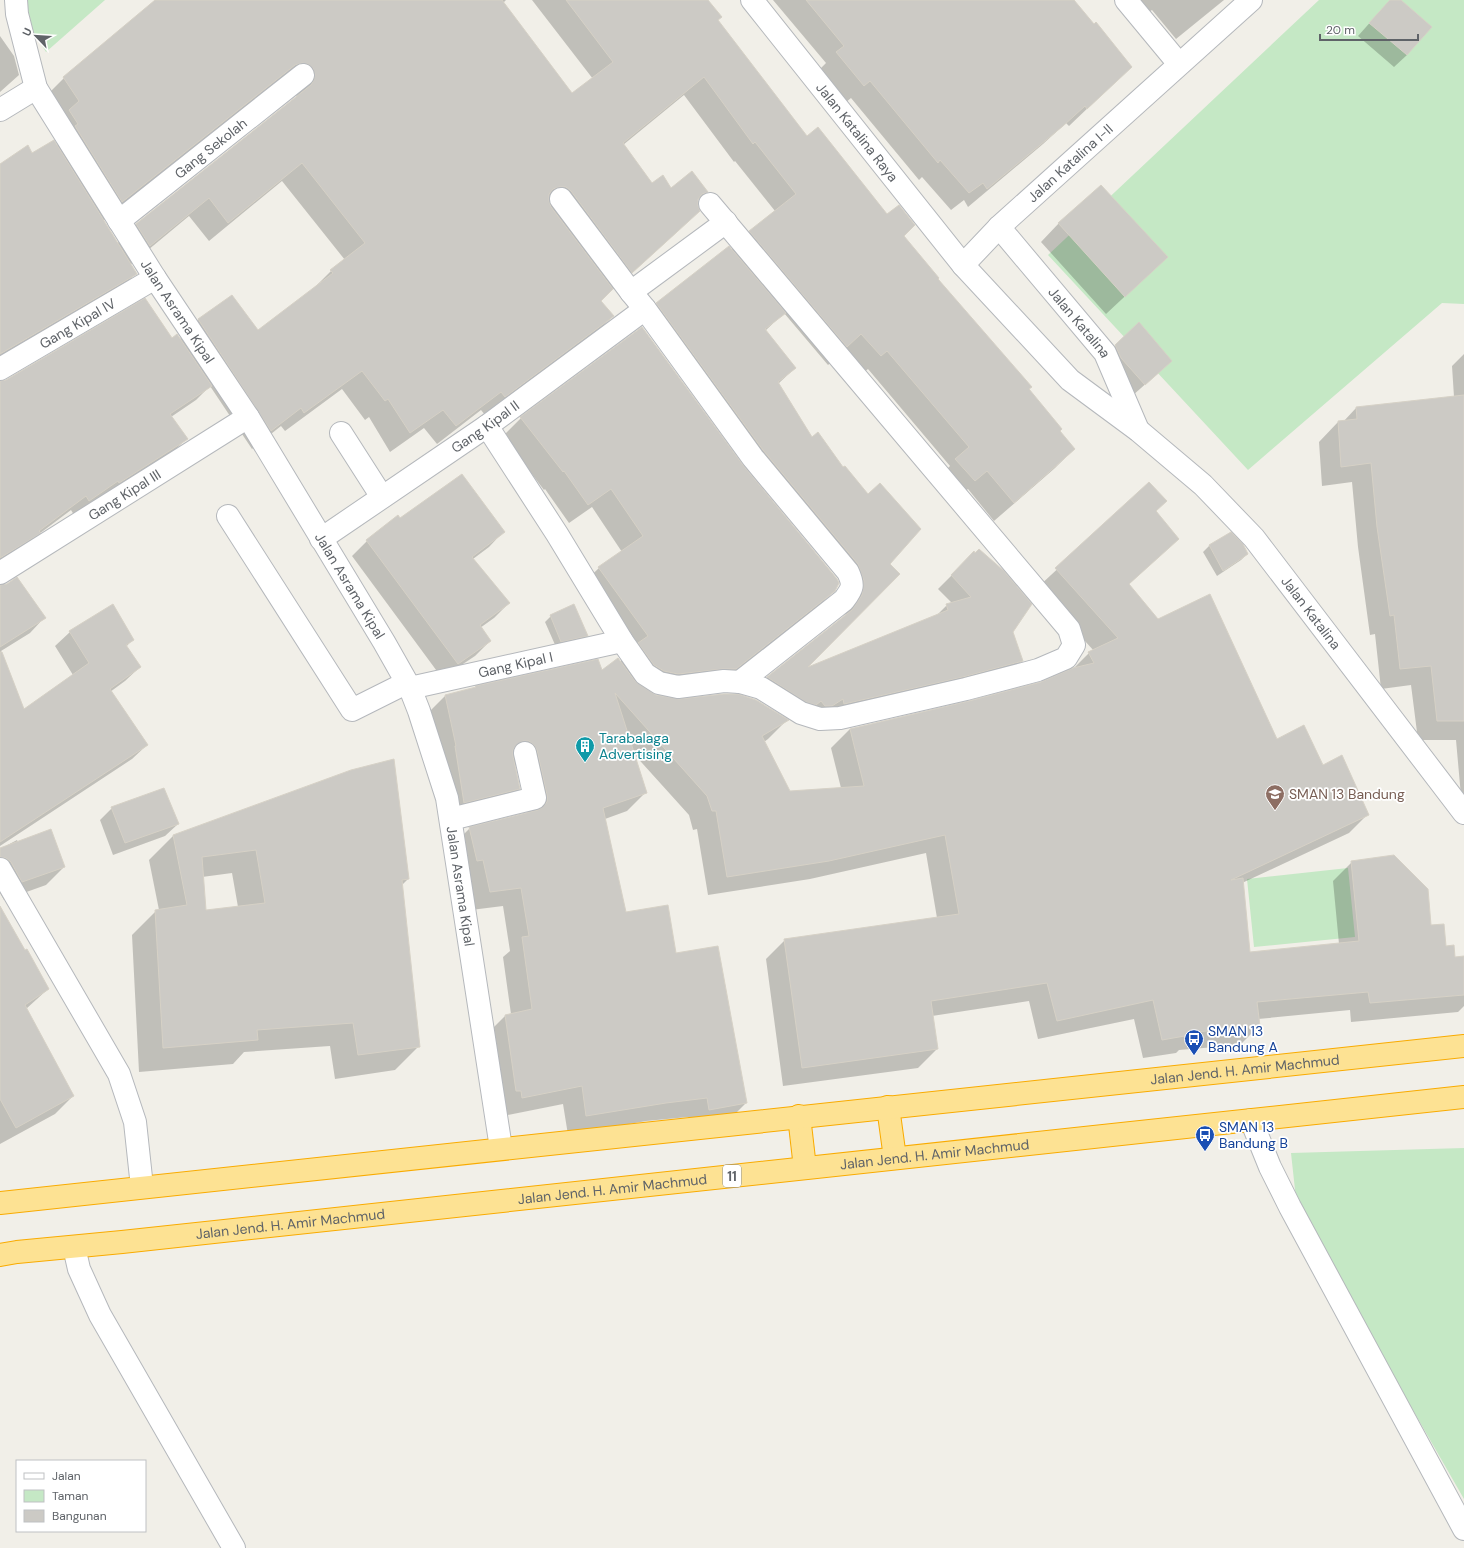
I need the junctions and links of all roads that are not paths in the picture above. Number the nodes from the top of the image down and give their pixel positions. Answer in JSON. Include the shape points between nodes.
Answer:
{"nodes":[{"id":1,"x":16,"y":0,"type":"edge"},
{"id":2,"x":752,"y":0,"type":"edge"},
{"id":3,"x":1126,"y":0,"type":"edge"},
{"id":4,"x":1251,"y":0,"type":"edge"},
{"id":5,"x":1179,"y":64,"type":"junction"},
{"id":6,"x":303,"y":75,"type":"dead end"},
{"id":7,"x":36,"y":88,"type":"junction"},
{"id":8,"x":0,"y":110,"type":"edge"},
{"id":9,"x":561,"y":199,"type":"dead end"},
{"id":10,"x":710,"y":204,"type":"dead end"},
{"id":11,"x":119,"y":221,"type":"junction"},
{"id":12,"x":726,"y":222,"type":"junction"},
{"id":13,"x":999,"y":227,"type":"junction"},
{"id":14,"x":963,"y":265,"type":"junction"},
{"id":15,"x":155,"y":278,"type":"junction"},
{"id":16,"x":631,"y":292,"type":"junction"},
{"id":17,"x":646,"y":309,"type":"junction"},
{"id":18,"x":0,"y":369,"type":"edge"},
{"id":19,"x":248,"y":417,"type":"junction"},
{"id":20,"x":487,"y":426,"type":"junction"},
{"id":21,"x":1139,"y":431,"type":"junction"},
{"id":22,"x":341,"y":433,"type":"dead end"},
{"id":23,"x":382,"y":497,"type":"junction"},
{"id":24,"x":228,"y":516,"type":"dead end"},
{"id":25,"x":321,"y":539,"type":"junction"},
{"id":26,"x":0,"y":573,"type":"edge"},
{"id":27,"x":622,"y":641,"type":"junction"},
{"id":28,"x":740,"y":682,"type":"junction"},
{"id":29,"x":408,"y":685,"type":"junction"},
{"id":30,"x":525,"y":753,"type":"dead end"},
{"id":31,"x":1464,"y":813,"type":"edge"},
{"id":32,"x":451,"y":819,"type":"junction"},
{"id":33,"x":0,"y":870,"type":"edge"},
{"id":34,"x":1464,"y":1046,"type":"edge"},
{"id":35,"x":1464,"y":1097,"type":"edge"},
{"id":36,"x":888,"y":1107,"type":"junction"},
{"id":37,"x":799,"y":1116,"type":"junction"},
{"id":38,"x":1251,"y":1120,"type":"junction"},
{"id":39,"x":501,"y":1148,"type":"junction"},
{"id":40,"x":895,"y":1158,"type":"junction"},
{"id":41,"x":805,"y":1168,"type":"junction"},
{"id":42,"x":142,"y":1187,"type":"junction"},
{"id":43,"x":0,"y":1203,"type":"edge"},
{"id":44,"x":74,"y":1247,"type":"junction"},
{"id":45,"x":0,"y":1255,"type":"edge"},
{"id":46,"x":1464,"y":1529,"type":"edge"},
{"id":47,"x":234,"y":1548,"type":"edge"}],
"edges":[{"from":1,"to":7,"type":"street","name":"Jalan Asrama Kipal","via":[[17,14]]},
{"from":2,"to":14,"type":"street","name":"Jalan Katalina Raya"},
{"from":3,"to":5,"type":"street"},
{"from":4,"to":5,"type":"street","name":"Jalan Katalina I-II"},
{"from":5,"to":13,"type":"street","name":"Jalan Katalina I-II"},
{"from":6,"to":11,"type":"street","name":"Gang Sekolah"},
{"from":7,"to":8,"type":"street"},
{"from":7,"to":11,"type":"street","name":"Jalan Asrama Kipal"},
{"from":9,"to":16,"type":"street"},
{"from":10,"to":12,"type":"street"},
{"from":11,"to":15,"type":"street","name":"Jalan Asrama Kipal"},
{"from":12,"to":16,"type":"street"},
{"from":12,"to":28,"type":"street","via":[[1069,629],[1074,645],[1066,658],[1038,670],[840,718],[820,719],[801,713],[761,688]]},
{"from":13,"to":14,"type":"street","name":"Jalan Katalina I-II"},
{"from":13,"to":21,"type":"street","name":"Jalan Katalina","via":[[1105,353]]},
{"from":14,"to":21,"type":"street","name":"Jalan Katalina","via":[[1070,380]]},
{"from":15,"to":18,"type":"street","name":"Gang Kipal IV"},
{"from":15,"to":19,"type":"street","name":"Jalan Asrama Kipal"},
{"from":16,"to":17,"type":"street"},
{"from":17,"to":20,"type":"street","name":"Gang Kipal II"},
{"from":17,"to":28,"type":"street","via":[[752,458],[848,572],[852,582],[851,590],[844,600]]},
{"from":19,"to":25,"type":"street","name":"Jalan Asrama Kipal"},
{"from":19,"to":26,"type":"street","name":"Gang Kipal III"},
{"from":20,"to":23,"type":"street","name":"Gang Kipal II"},
{"from":20,"to":27,"type":"street"},
{"from":21,"to":31,"type":"street","name":"Jalan Katalina","via":[[1203,485],[1254,538]]},
{"from":22,"to":23,"type":"street"},
{"from":23,"to":25,"type":"street","name":"Gang Kipal II"},
{"from":24,"to":29,"type":"street","name":"Gang Kipal I","via":[[352,710]]},
{"from":25,"to":29,"type":"street","name":"Jalan Asrama Kipal"},
{"from":27,"to":28,"type":"street","via":[[645,674],[659,682],[678,687],[724,680]]},
{"from":27,"to":29,"type":"street","name":"Gang Kipal I"},
{"from":29,"to":32,"type":"street","name":"Jalan Asrama Kipal","via":[[419,710],[447,798]]},
{"from":30,"to":32,"type":"street","via":[[535,798]]},
{"from":32,"to":39,"type":"street","name":"Jalan Asrama Kipal"},
{"from":33,"to":42,"type":"street","via":[[119,1074],[135,1122]]},
{"from":34,"to":36,"type":"highway","name":"Jalan Jend. H. Amir Machmud"},
{"from":35,"to":38,"type":"highway","name":"Jalan Jend. H. Amir Machmud","number":"11"},
{"from":36,"to":37,"type":"highway","name":"Jalan Jend. H. Amir Machmud"},
{"from":36,"to":40,"type":"highway"},
{"from":37,"to":39,"type":"highway","name":"Jalan Jend. H. Amir Machmud"},
{"from":37,"to":41,"type":"highway"},
{"from":38,"to":40,"type":"highway","name":"Jalan Jend. H. Amir Machmud","number":"11"},
{"from":38,"to":46,"type":"street","via":[[1270,1167],[1290,1206]]},
{"from":39,"to":42,"type":"highway","name":"Jalan Jend. H. Amir Machmud"},
{"from":40,"to":41,"type":"highway","name":"Jalan Jend. H. Amir Machmud","number":"11"},
{"from":41,"to":44,"type":"highway","name":"Jalan Jend. H. Amir Machmud","number":"11"},
{"from":42,"to":43,"type":"highway","name":"Jalan Jend. H. Amir Machmud"},
{"from":44,"to":45,"type":"highway","name":"Jalan Jend. H. Amir Machmud","number":"11"},
{"from":44,"to":47,"type":"street","via":[[79,1269],[100,1315]]}]}
